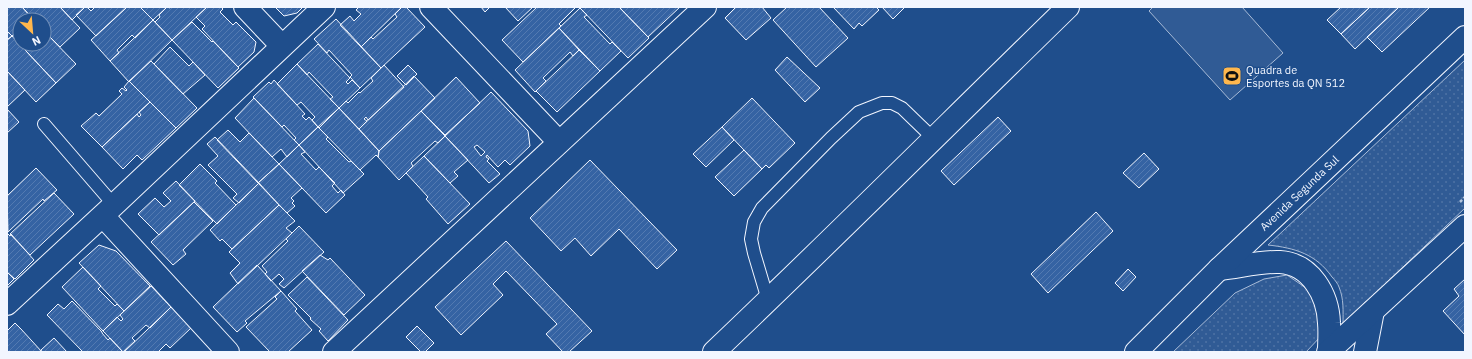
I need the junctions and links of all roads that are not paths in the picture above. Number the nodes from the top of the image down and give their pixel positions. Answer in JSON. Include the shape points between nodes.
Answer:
{"nodes":[{"id":1,"x":245,"y":7,"type":"edge"},
{"id":2,"x":324,"y":7,"type":"edge"},
{"id":3,"x":431,"y":7,"type":"edge"},
{"id":4,"x":704,"y":7,"type":"edge"},
{"id":5,"x":1068,"y":7,"type":"edge"},
{"id":6,"x":1465,"y":37,"type":"edge"},
{"id":7,"x":282,"y":46,"type":"junction"},
{"id":8,"x":44,"y":124,"type":"dead end"},
{"id":9,"x":933,"y":138,"type":"junction"},
{"id":10,"x":559,"y":142,"type":"junction"},
{"id":11,"x":108,"y":210,"type":"junction"},
{"id":12,"x":1465,"y":226,"type":"edge"},
{"id":13,"x":1219,"y":269,"type":"junction"},
{"id":14,"x":768,"y":300,"type":"junction"},
{"id":15,"x":7,"y":304,"type":"edge"},
{"id":16,"x":1373,"y":311,"type":"junction"},
{"id":17,"x":228,"y":352,"type":"edge"},
{"id":18,"x":334,"y":352,"type":"edge"},
{"id":19,"x":714,"y":352,"type":"edge"},
{"id":20,"x":1136,"y":352,"type":"edge"},
{"id":21,"x":1328,"y":352,"type":"edge"},
{"id":22,"x":1365,"y":352,"type":"edge"}],
"edges":[{"from":1,"to":7,"type":"street"},
{"from":2,"to":7,"type":"street"},
{"from":3,"to":10,"type":"street"},
{"from":4,"to":10,"type":"street"},
{"from":5,"to":9,"type":"street"},
{"from":6,"to":13,"type":"street","name":"Avenida Segunda Sul"},
{"from":7,"to":11,"type":"street"},
{"from":8,"to":11,"type":"lane"},
{"from":9,"to":14,"type":"street"},
{"from":9,"to":14,"type":"lane","via":[[902,108],[892,103],[882,103],[859,112],[831,138],[762,208],[754,222],[751,239]]},
{"from":10,"to":18,"type":"street"},
{"from":11,"to":15,"type":"street"},
{"from":11,"to":17,"type":"street"},
{"from":12,"to":16,"type":"street"},
{"from":13,"to":20,"type":"street","name":"Avenida Segunda Sul"},
{"from":13,"to":21,"type":"street","via":[[1281,262],[1304,270],[1314,280],[1325,302],[1330,324]]},
{"from":14,"to":19,"type":"street"},
{"from":16,"to":21,"type":"street"},
{"from":16,"to":22,"type":"street"}]}
